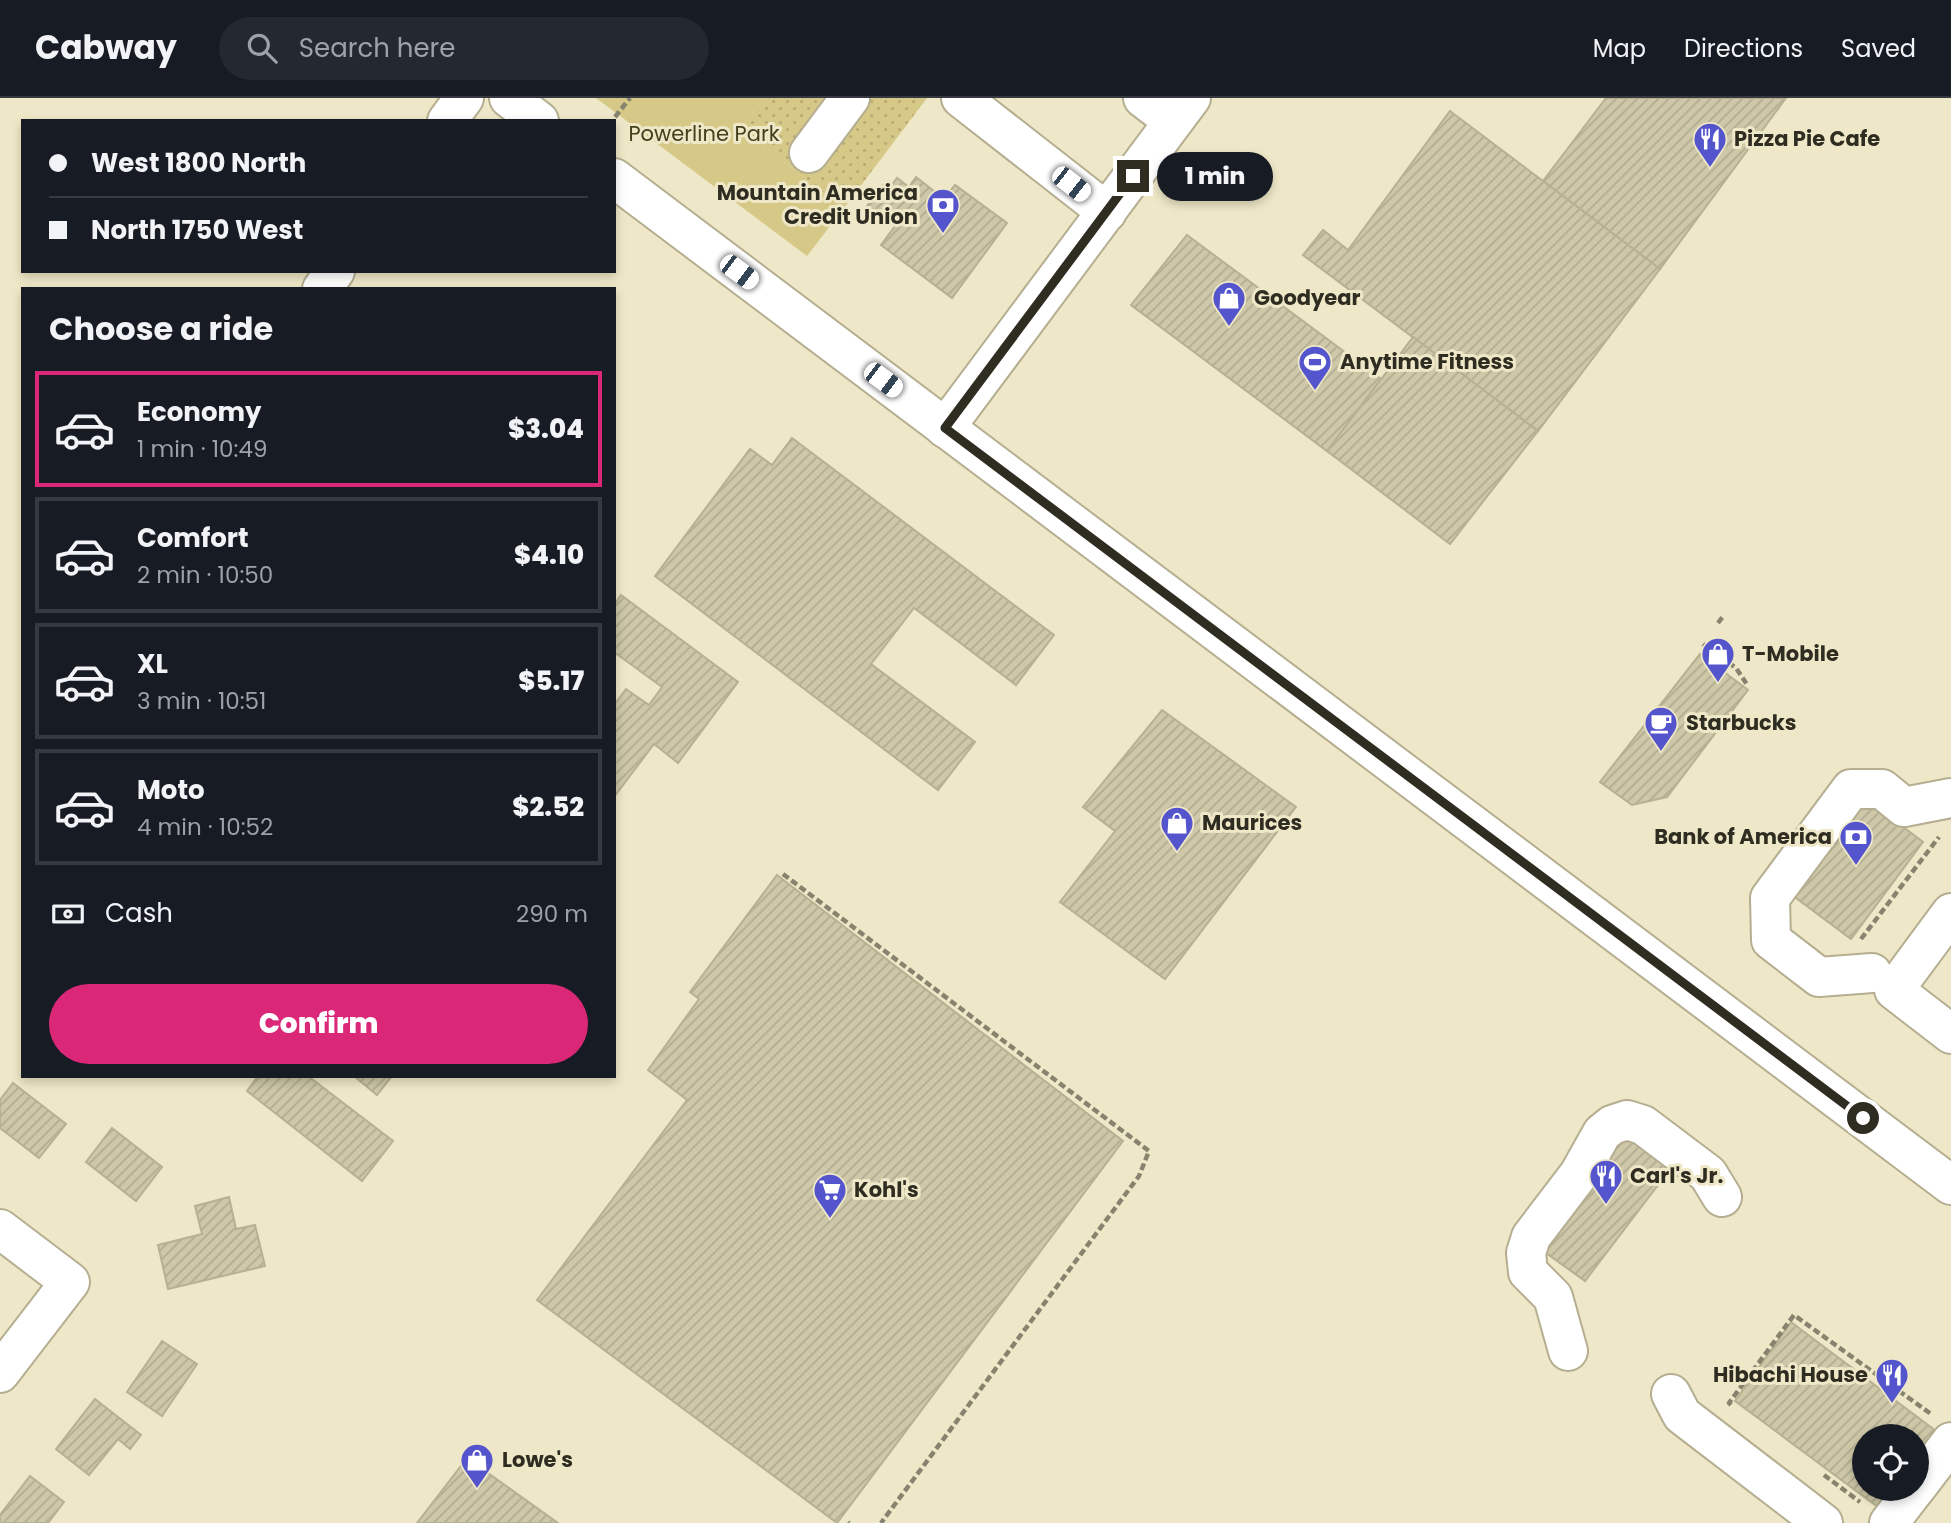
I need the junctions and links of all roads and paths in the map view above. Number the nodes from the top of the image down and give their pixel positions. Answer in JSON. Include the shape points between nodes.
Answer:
{"nodes":[{"id":1,"x":464,"y":98,"type":"edge"},
{"id":2,"x":509,"y":98,"type":"edge"},
{"id":3,"x":630,"y":98,"type":"edge"},
{"id":4,"x":850,"y":98,"type":"edge"},
{"id":5,"x":961,"y":98,"type":"edge"},
{"id":6,"x":1143,"y":98,"type":"edge"},
{"id":7,"x":1182,"y":109,"type":"edge"},
{"id":8,"x":615,"y":117,"type":"dead end"},
{"id":9,"x":448,"y":119,"type":"edge"},
{"id":10,"x":536,"y":119,"type":"edge"},
{"id":11,"x":809,"y":153,"type":"dead end"},
{"id":12,"x":616,"y":180,"type":"edge"},
{"id":13,"x":1107,"y":212,"type":"junction"},
{"id":14,"x":333,"y":273,"type":"edge"},
{"id":15,"x":323,"y":287,"type":"edge"},
{"id":16,"x":945,"y":428,"type":"junction"},
{"id":17,"x":1724,"y":615,"type":"dead end"},
{"id":18,"x":1718,"y":623,"type":"dead end"},
{"id":19,"x":1703,"y":644,"type":"dead end"},
{"id":20,"x":1748,"y":686,"type":"dead end"},
{"id":21,"x":1946,"y":816,"type":"edge"},
{"id":22,"x":783,"y":874,"type":"dead end"},
{"id":23,"x":1951,"y":913,"type":"edge"},
{"id":24,"x":1865,"y":958,"type":"joint"},
{"id":25,"x":1951,"y":1034,"type":"edge"},
{"id":26,"x":1951,"y":1185,"type":"edge"},
{"id":27,"x":1722,"y":1198,"type":"dead end"},
{"id":28,"x":0,"y":1230,"type":"edge"},
{"id":29,"x":1568,"y":1351,"type":"dead end"},
{"id":30,"x":0,"y":1373,"type":"edge"},
{"id":31,"x":1671,"y":1394,"type":"dead end"},
{"id":32,"x":1740,"y":1412,"type":"dead end"},
{"id":33,"x":1944,"y":1431,"type":"edge"},
{"id":34,"x":1929,"y":1462,"type":"edge"},
{"id":35,"x":1816,"y":1469,"type":"dead end"},
{"id":36,"x":1895,"y":1501,"type":"edge"},
{"id":37,"x":1875,"y":1512,"type":"edge"},
{"id":38,"x":881,"y":1523,"type":"edge"},
{"id":39,"x":1823,"y":1523,"type":"edge"}],
"edges":[{"from":1,"to":9,"type":"main road"},
{"from":2,"to":10,"type":"main road"},
{"from":3,"to":8,"type":"path"},
{"from":4,"to":11,"type":"main road"},
{"from":5,"to":13,"type":"main road"},
{"from":6,"to":7,"type":"main road"},
{"from":7,"to":13,"type":"main road"},
{"from":12,"to":16,"type":"main road"},
{"from":13,"to":16,"type":"main road"},
{"from":14,"to":15,"type":"main road"},
{"from":16,"to":26,"type":"main road"},
{"from":17,"to":18,"type":"path"},
{"from":19,"to":20,"type":"path","via":[[1736,668]]},
{"from":21,"to":24,"type":"path"},
{"from":21,"to":24,"type":"main road","via":[[1904,807],[1882,789],[1852,789],[1770,898],[1771,940],[1819,977]]},
{"from":22,"to":38,"type":"path","via":[[1149,1151],[1139,1175]]},
{"from":23,"to":25,"type":"main road","via":[[1894,990]]},
{"from":27,"to":29,"type":"main road","via":[[1708,1174],[1643,1125],[1627,1120],[1602,1133],[1579,1174],[1531,1237],[1525,1253],[1528,1272],[1553,1297]]},
{"from":28,"to":30,"type":"main road","via":[[70,1282]]},
{"from":31,"to":39,"type":"main road","via":[[1682,1415]]},
{"from":32,"to":33,"type":"path","via":[[1728,1403],[1794,1315]]},
{"from":33,"to":34,"type":"main road"},
{"from":35,"to":37,"type":"path"},
{"from":36,"to":37,"type":"main road"}]}
